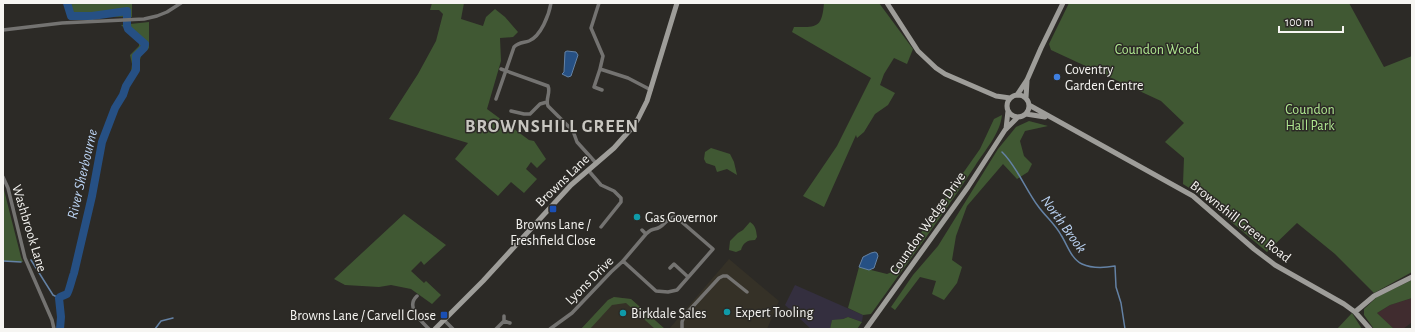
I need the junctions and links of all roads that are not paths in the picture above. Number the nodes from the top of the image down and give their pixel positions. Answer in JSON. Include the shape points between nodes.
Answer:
{"nodes":[{"id":1,"x":181,"y":3,"type":"edge"},
{"id":2,"x":551,"y":3,"type":"edge"},
{"id":3,"x":599,"y":3,"type":"edge"},
{"id":4,"x":677,"y":3,"type":"edge"},
{"id":5,"x":887,"y":3,"type":"edge"},
{"id":6,"x":1063,"y":3,"type":"edge"},
{"id":7,"x":3,"y":30,"type":"edge"},
{"id":8,"x":501,"y":69,"type":"dead end"},
{"id":9,"x":600,"y":69,"type":"junction"},
{"id":10,"x":507,"y":71,"type":"junction"},
{"id":11,"x":1027,"y":80,"type":"junction"},
{"id":12,"x":602,"y":90,"type":"dead end"},
{"id":13,"x":651,"y":90,"type":"junction"},
{"id":14,"x":1017,"y":95,"type":"junction"},
{"id":15,"x":999,"y":97,"type":"junction"},
{"id":16,"x":1010,"y":98,"type":"junction"},
{"id":17,"x":1026,"y":98,"type":"junction"},
{"id":18,"x":496,"y":99,"type":"dead end"},
{"id":19,"x":547,"y":102,"type":"junction"},
{"id":20,"x":1029,"y":105,"type":"junction"},
{"id":21,"x":1008,"y":108,"type":"junction"},
{"id":22,"x":511,"y":111,"type":"dead end"},
{"id":23,"x":1026,"y":114,"type":"junction"},
{"id":24,"x":1018,"y":117,"type":"junction"},
{"id":25,"x":1052,"y":118,"type":"junction"},
{"id":26,"x":1005,"y":130,"type":"junction"},
{"id":27,"x":596,"y":163,"type":"junction"},
{"id":28,"x":588,"y":170,"type":"junction"},
{"id":29,"x":3,"y":177,"type":"edge"},
{"id":30,"x":601,"y":226,"type":"dead end"},
{"id":31,"x":642,"y":230,"type":"dead end"},
{"id":32,"x":646,"y":234,"type":"junction"},
{"id":33,"x":678,"y":260,"type":"dead end"},
{"id":34,"x":623,"y":262,"type":"junction"},
{"id":35,"x":674,"y":264,"type":"junction"},
{"id":36,"x":670,"y":268,"type":"dead end"},
{"id":37,"x":688,"y":276,"type":"junction"},
{"id":38,"x":1412,"y":277,"type":"edge"},
{"id":39,"x":747,"y":292,"type":"dead end"},
{"id":40,"x":417,"y":296,"type":"dead end"},
{"id":41,"x":1355,"y":312,"type":"junction"},
{"id":42,"x":504,"y":316,"type":"dead end"},
{"id":43,"x":444,"y":320,"type":"junction"},
{"id":44,"x":504,"y":321,"type":"junction"},
{"id":45,"x":510,"y":323,"type":"dead end"},
{"id":46,"x":54,"y":329,"type":"edge"},
{"id":47,"x":429,"y":329,"type":"edge"},
{"id":48,"x":435,"y":329,"type":"edge"},
{"id":49,"x":453,"y":329,"type":"edge"},
{"id":50,"x":496,"y":329,"type":"edge"},
{"id":51,"x":550,"y":329,"type":"edge"},
{"id":52,"x":682,"y":329,"type":"edge"},
{"id":53,"x":866,"y":329,"type":"edge"},
{"id":54,"x":1370,"y":329,"type":"edge"}],
"edges":[{"from":1,"to":7,"type":"street","via":[[157,16],[132,21],[62,23]]},
{"from":2,"to":10,"type":"street","via":[[547,18],[535,37],[514,47]]},
{"from":3,"to":9,"type":"street","via":[[591,28],[603,56]]},
{"from":4,"to":13,"type":"street","name":"Browns Lane"},
{"from":5,"to":15,"type":"street","via":[[918,51],[936,68]]},
{"from":6,"to":11,"type":"street"},
{"from":8,"to":10,"type":"street"},
{"from":9,"to":12,"type":"street","via":[[594,86]]},
{"from":9,"to":13,"type":"street","via":[[628,78]]},
{"from":10,"to":18,"type":"street"},
{"from":10,"to":19,"type":"street","via":[[548,86]]},
{"from":11,"to":14,"type":"street"},
{"from":11,"to":17,"type":"street"},
{"from":13,"to":27,"type":"street","name":"Browns Lane","via":[[644,108],[630,130]]},
{"from":14,"to":16,"type":"street"},
{"from":14,"to":17,"type":"street"},
{"from":15,"to":16,"type":"street"},
{"from":15,"to":21,"type":"street"},
{"from":16,"to":21,"type":"street"},
{"from":17,"to":20,"type":"street"},
{"from":19,"to":22,"type":"street","via":[[540,104],[530,114]]},
{"from":19,"to":27,"type":"street","via":[[573,131],[578,142]]},
{"from":20,"to":23,"type":"street"},
{"from":20,"to":25,"type":"street","name":"Brownshill Green Road"},
{"from":21,"to":24,"type":"street"},
{"from":21,"to":26,"type":"street","name":"Coundon Wedge Drive"},
{"from":23,"to":24,"type":"street"},
{"from":23,"to":25,"type":"street"},
{"from":24,"to":26,"type":"street","name":"Coundon Wedge Drive"},
{"from":25,"to":41,"type":"street","name":"Brownshill Green Road","via":[[1193,196],[1274,265]]},
{"from":26,"to":53,"type":"street","name":"Coundon Wedge Drive","via":[[955,206]]},
{"from":27,"to":28,"type":"street","name":"Browns Lane"},
{"from":28,"to":30,"type":"street","via":[[600,184],[621,198],[621,202]]},
{"from":28,"to":43,"type":"street","name":"Browns Lane"},
{"from":29,"to":46,"type":"street","name":"Washbrook Lane","via":[[25,258]]},
{"from":31,"to":32,"type":"street"},
{"from":32,"to":34,"type":"street"},
{"from":32,"to":37,"type":"street","name":"Lyons Drive","via":[[651,229],[660,228],[673,216],[714,250]]},
{"from":33,"to":35,"type":"street"},
{"from":34,"to":37,"type":"street","name":"Lyons Drive","via":[[656,291],[676,290]]},
{"from":34,"to":51,"type":"street","name":"Lyons Drive","via":[[572,313]]},
{"from":35,"to":36,"type":"street"},
{"from":35,"to":37,"type":"street"},
{"from":38,"to":41,"type":"street","via":[[1374,296]]},
{"from":39,"to":52,"type":"street","via":[[728,276],[719,278],[684,316]]},
{"from":40,"to":47,"type":"street","via":[[413,301],[414,313]]},
{"from":41,"to":54,"type":"street","name":"Brownshill Green Road"},
{"from":42,"to":44,"type":"street"},
{"from":43,"to":48,"type":"street","name":"Browns Lane"},
{"from":43,"to":49,"type":"street"},
{"from":44,"to":45,"type":"street"},
{"from":44,"to":50,"type":"street"}]}
